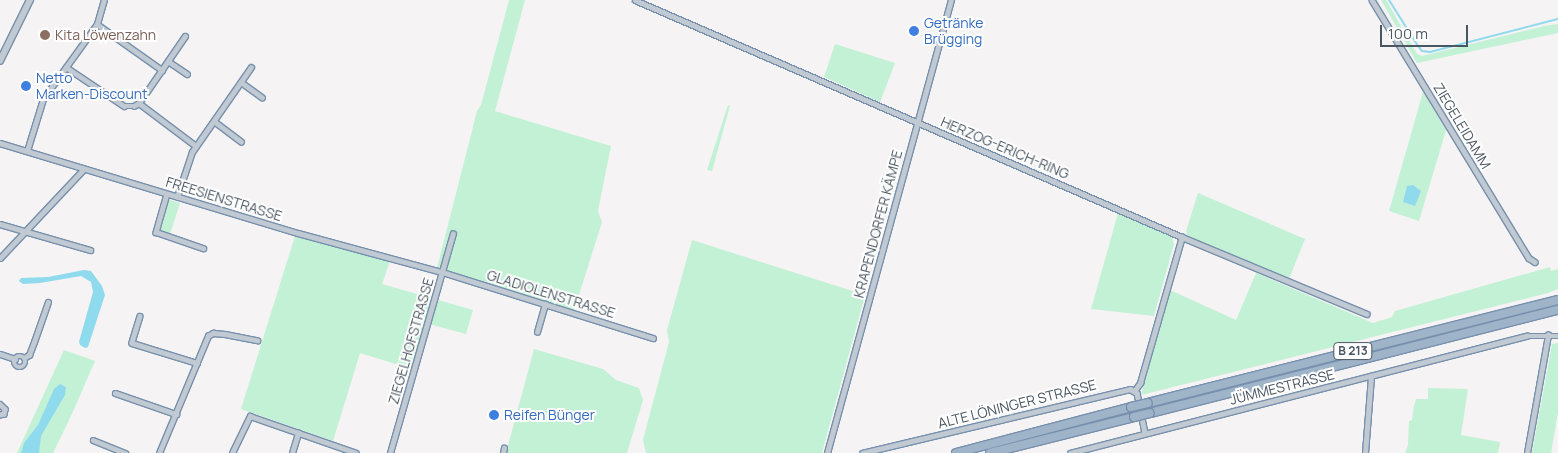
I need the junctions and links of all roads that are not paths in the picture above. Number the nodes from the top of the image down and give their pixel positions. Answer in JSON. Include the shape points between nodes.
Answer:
{"nodes":[{"id":1,"x":30,"y":0,"type":"edge"},
{"id":2,"x":104,"y":0,"type":"edge"},
{"id":3,"x":635,"y":0,"type":"edge"},
{"id":4,"x":951,"y":0,"type":"edge"},
{"id":5,"x":1372,"y":0,"type":"edge"},
{"id":6,"x":97,"y":24,"type":"junction"},
{"id":7,"x":185,"y":36,"type":"dead end"},
{"id":8,"x":0,"y":61,"type":"edge"},
{"id":9,"x":168,"y":61,"type":"junction"},
{"id":10,"x":66,"y":67,"type":"junction"},
{"id":11,"x":251,"y":67,"type":"dead end"},
{"id":12,"x":162,"y":70,"type":"junction"},
{"id":13,"x":187,"y":74,"type":"dead end"},
{"id":14,"x":241,"y":82,"type":"junction"},
{"id":15,"x":262,"y":97,"type":"dead end"},
{"id":16,"x":139,"y":103,"type":"junction"},
{"id":17,"x":214,"y":121,"type":"junction"},
{"id":18,"x":918,"y":122,"type":"junction"},
{"id":19,"x":241,"y":140,"type":"dead end"},
{"id":20,"x":0,"y":143,"type":"edge"},
{"id":21,"x":196,"y":146,"type":"junction"},
{"id":22,"x":28,"y":151,"type":"junction"},
{"id":23,"x":84,"y":169,"type":"junction"},
{"id":24,"x":167,"y":194,"type":"junction"},
{"id":25,"x":177,"y":197,"type":"junction"},
{"id":26,"x":0,"y":224,"type":"edge"},
{"id":27,"x":25,"y":231,"type":"junction"},
{"id":28,"x":453,"y":234,"type":"dead end"},
{"id":29,"x":1182,"y":237,"type":"junction"},
{"id":30,"x":203,"y":248,"type":"dead end"},
{"id":31,"x":90,"y":250,"type":"dead end"},
{"id":32,"x":0,"y":258,"type":"edge"},
{"id":33,"x":1535,"y":262,"type":"dead end"},
{"id":34,"x":442,"y":272,"type":"junction"},
{"id":35,"x":1558,"y":300,"type":"edge"},
{"id":36,"x":48,"y":302,"type":"dead end"},
{"id":37,"x":545,"y":304,"type":"junction"},
{"id":38,"x":1558,"y":310,"type":"edge"},
{"id":39,"x":1367,"y":314,"type":"dead end"},
{"id":40,"x":140,"y":316,"type":"dead end"},
{"id":41,"x":537,"y":332,"type":"dead end"},
{"id":42,"x":1548,"y":335,"type":"junction"},
{"id":43,"x":1558,"y":336,"type":"edge"},
{"id":44,"x":653,"y":338,"type":"dead end"},
{"id":45,"x":256,"y":340,"type":"dead end"},
{"id":46,"x":0,"y":354,"type":"edge"},
{"id":47,"x":24,"y":358,"type":"junction"},
{"id":48,"x":15,"y":360,"type":"junction"},
{"id":49,"x":197,"y":363,"type":"junction"},
{"id":50,"x":1371,"y":376,"type":"junction"},
{"id":51,"x":1135,"y":390,"type":"junction"},
{"id":52,"x":115,"y":393,"type":"dead end"},
{"id":53,"x":0,"y":404,"type":"edge"},
{"id":54,"x":176,"y":414,"type":"junction"},
{"id":55,"x":0,"y":415,"type":"edge"},
{"id":56,"x":298,"y":433,"type":"junction"},
{"id":57,"x":1145,"y":433,"type":"junction"},
{"id":58,"x":93,"y":440,"type":"dead end"},
{"id":59,"x":126,"y":453,"type":"edge"},
{"id":60,"x":159,"y":453,"type":"edge"},
{"id":61,"x":232,"y":453,"type":"edge"},
{"id":62,"x":292,"y":453,"type":"edge"},
{"id":63,"x":356,"y":453,"type":"edge"},
{"id":64,"x":390,"y":453,"type":"edge"},
{"id":65,"x":827,"y":453,"type":"edge"},
{"id":66,"x":862,"y":453,"type":"edge"},
{"id":67,"x":956,"y":453,"type":"edge"},
{"id":68,"x":990,"y":453,"type":"edge"},
{"id":69,"x":1070,"y":453,"type":"edge"},
{"id":70,"x":1365,"y":453,"type":"edge"},
{"id":71,"x":1527,"y":453,"type":"edge"}],
"edges":[{"from":1,"to":8,"type":"street"},
{"from":2,"to":6,"type":"street"},
{"from":3,"to":18,"type":"street","name":"HERZOG-ERICH-RING"},
{"from":4,"to":18,"type":"street","name":"KRAPENDORFER KÄMPE"},
{"from":5,"to":33,"type":"street","name":"ZIEGELEIDAMM","via":[[1529,258]]},
{"from":6,"to":10,"type":"street"},
{"from":6,"to":12,"type":"street"},
{"from":7,"to":9,"type":"street"},
{"from":9,"to":12,"type":"street"},
{"from":9,"to":13,"type":"street"},
{"from":10,"to":16,"type":"street","via":[[124,106]]},
{"from":10,"to":22,"type":"street","via":[[43,99]]},
{"from":11,"to":14,"type":"street"},
{"from":12,"to":16,"type":"street"},
{"from":14,"to":15,"type":"street"},
{"from":14,"to":17,"type":"street"},
{"from":16,"to":21,"type":"street"},
{"from":17,"to":19,"type":"street"},
{"from":17,"to":21,"type":"street"},
{"from":18,"to":29,"type":"street","name":"HERZOG-ERICH-RING"},
{"from":18,"to":65,"type":"street","name":"KRAPENDORFER KÄMPE"},
{"from":20,"to":22,"type":"street","name":"FREESIENSTRASSE"},
{"from":21,"to":25,"type":"street"},
{"from":22,"to":23,"type":"street","name":"FREESIENSTRASSE"},
{"from":23,"to":24,"type":"street","name":"FREESIENSTRASSE"},
{"from":23,"to":27,"type":"street"},
{"from":24,"to":25,"type":"street","name":"FREESIENSTRASSE"},
{"from":24,"to":30,"type":"street","via":[[156,232]]},
{"from":25,"to":34,"type":"street","name":"FREESIENSTRASSE"},
{"from":26,"to":27,"type":"street"},
{"from":27,"to":31,"type":"street"},
{"from":27,"to":32,"type":"street"},
{"from":28,"to":34,"type":"street","name":"ZIEGELHOFSTRASSE"},
{"from":29,"to":39,"type":"street","name":"HERZOG-ERICH-RING"},
{"from":29,"to":51,"type":"street","via":[[1140,383]]},
{"from":34,"to":37,"type":"street","name":"GLADIOLENSTRASSE"},
{"from":34,"to":64,"type":"street","name":"ZIEGELHOFSTRASSE"},
{"from":35,"to":67,"type":"highway","number":"B 213","bridge":true},
{"from":36,"to":47,"type":"street","via":[[29,355]]},
{"from":37,"to":41,"type":"street"},
{"from":37,"to":44,"type":"street","name":"GLADIOLENSTRASSE"},
{"from":38,"to":68,"type":"highway","number":"B 213","bridge":true},
{"from":40,"to":49,"type":"street","via":[[132,343]]},
{"from":42,"to":43,"type":"street","name":"JÜMMESTRASSE"},
{"from":42,"to":50,"type":"street","name":"JÜMMESTRASSE","via":[[1527,336]]},
{"from":42,"to":71,"type":"street"},
{"from":45,"to":49,"type":"street","via":[[213,333],[205,340]]},
{"from":46,"to":48,"type":"street"},
{"from":47,"to":48,"type":"street","via":[[20,356]]},
{"from":47,"to":48,"type":"street","via":[[26,364],[19,368],[15,366]]},
{"from":49,"to":54,"type":"street"},
{"from":50,"to":57,"type":"street","name":"JÜMMESTRASSE"},
{"from":50,"to":70,"type":"street"},
{"from":51,"to":57,"type":"street"},
{"from":51,"to":66,"type":"street","name":"ALTE LÖNINGER STRASSE","via":[[1124,389]]},
{"from":52,"to":54,"type":"street"},
{"from":53,"to":55,"type":"street","via":[[5,409]]},
{"from":54,"to":60,"type":"street"},
{"from":56,"to":61,"type":"street","via":[[250,416]]},
{"from":56,"to":62,"type":"street"},
{"from":56,"to":63,"type":"street"},
{"from":57,"to":69,"type":"street","name":"JÜMMESTRASSE"},
{"from":58,"to":59,"type":"street"}]}
